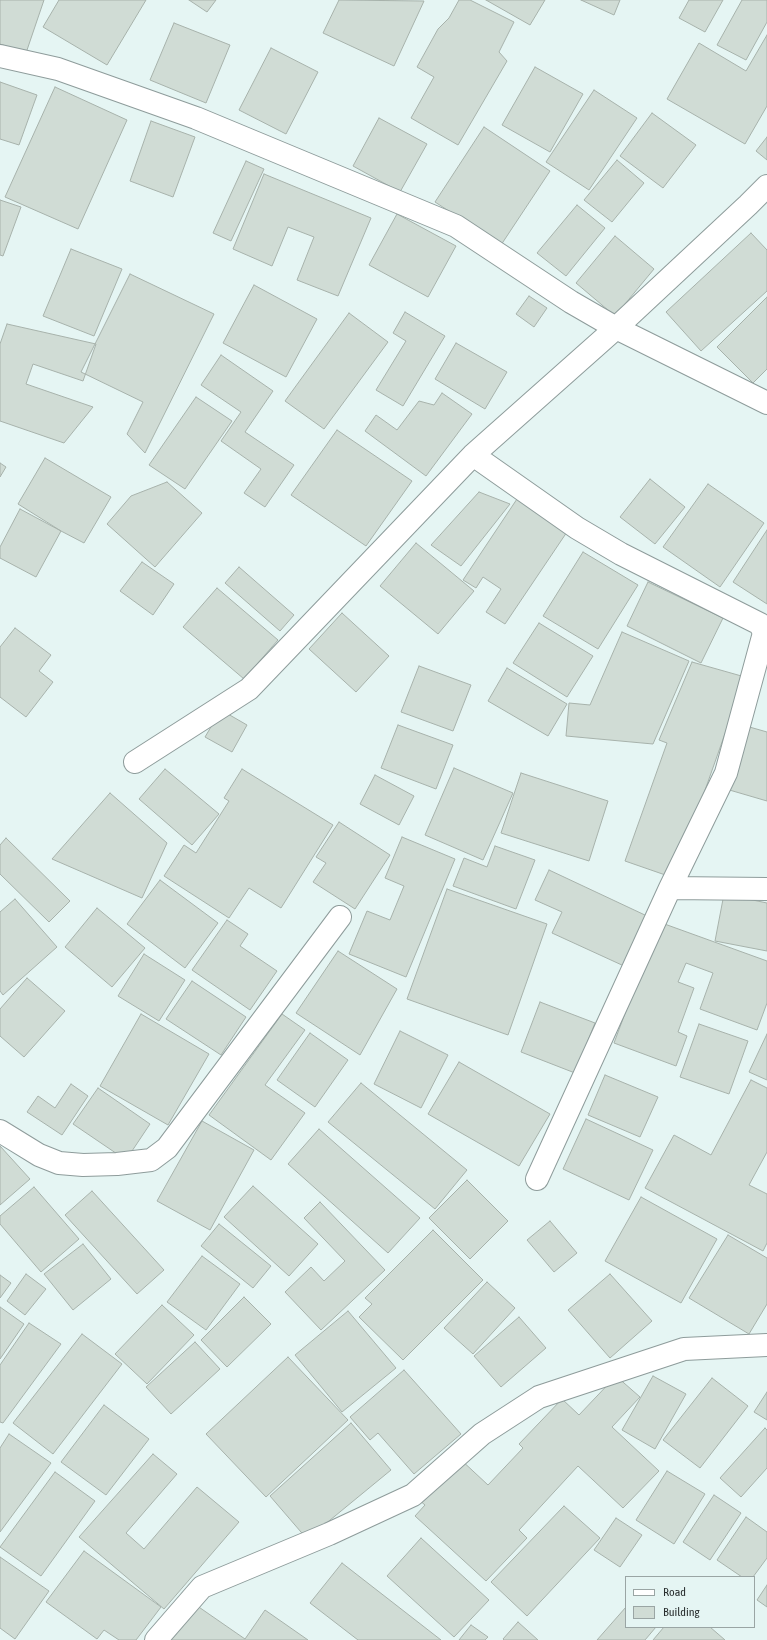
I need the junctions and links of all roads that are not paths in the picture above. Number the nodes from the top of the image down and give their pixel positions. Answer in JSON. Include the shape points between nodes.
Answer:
{"nodes":[{"id":1,"x":0,"y":56,"type":"edge"},
{"id":2,"x":767,"y":186,"type":"edge"},
{"id":3,"x":616,"y":328,"type":"junction"},
{"id":4,"x":767,"y":403,"type":"edge"},
{"id":5,"x":473,"y":455,"type":"junction"},
{"id":6,"x":135,"y":762,"type":"dead end"},
{"id":7,"x":670,"y":888,"type":"junction"},
{"id":8,"x":767,"y":889,"type":"edge"},
{"id":9,"x":340,"y":917,"type":"dead end"},
{"id":10,"x":0,"y":1130,"type":"edge"},
{"id":11,"x":537,"y":1179,"type":"dead end"},
{"id":12,"x":767,"y":1345,"type":"edge"},
{"id":13,"x":156,"y":1640,"type":"edge"}],
"edges":[{"from":1,"to":3,"type":"street","via":[[58,69],[196,118],[456,226],[571,302]]},
{"from":2,"to":3,"type":"street"},
{"from":3,"to":4,"type":"street"},
{"from":3,"to":5,"type":"street"},
{"from":5,"to":6,"type":"street","via":[[249,689]]},
{"from":5,"to":7,"type":"street","via":[[577,528],[621,554],[760,624],[764,633],[726,773]]},
{"from":7,"to":8,"type":"street"},
{"from":7,"to":11,"type":"street"},
{"from":9,"to":10,"type":"street","via":[[172,1143],[151,1160],[117,1164],[59,1163]]},
{"from":12,"to":13,"type":"street","via":[[684,1349],[539,1397],[482,1434],[413,1495],[329,1534],[202,1587]]}]}
